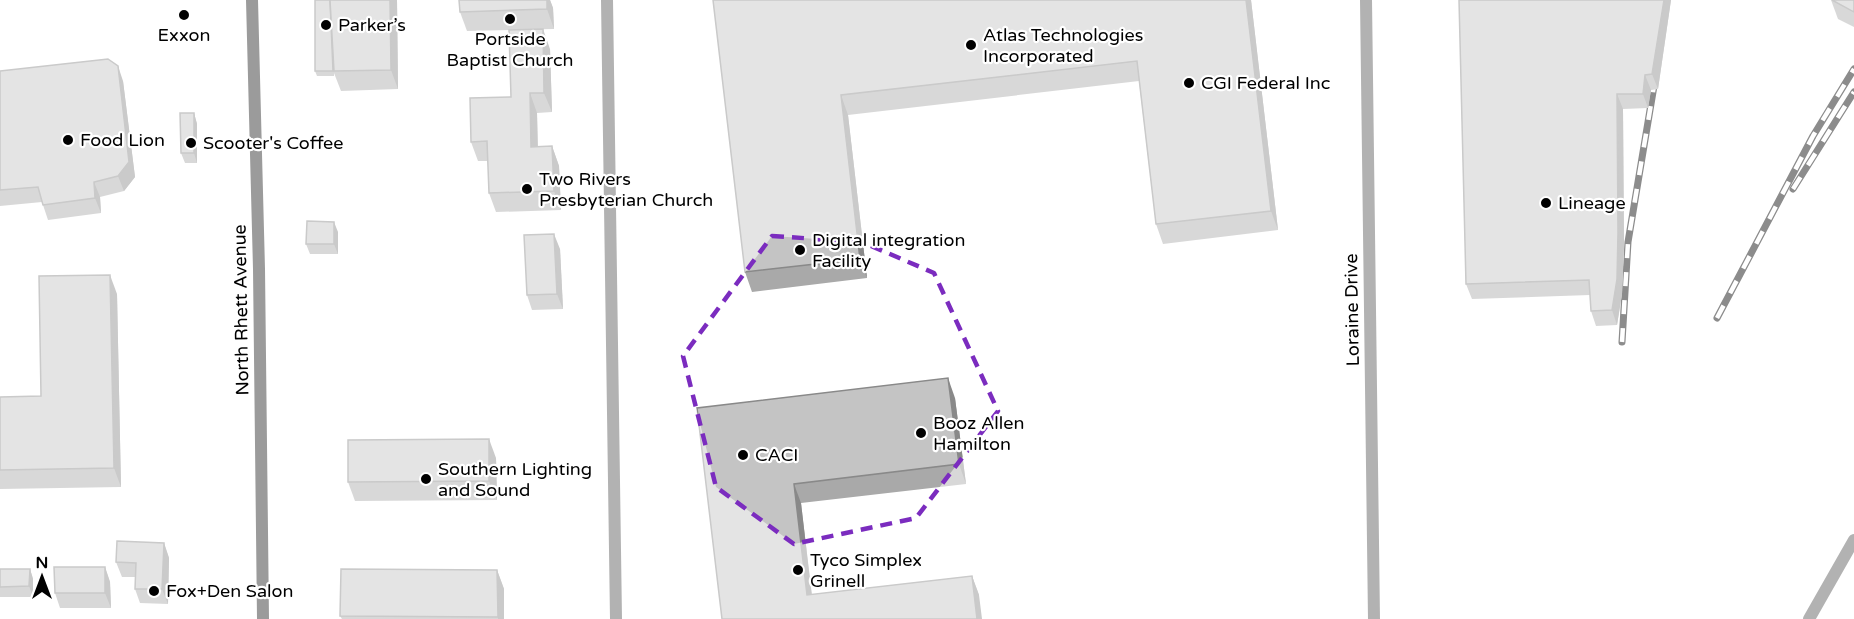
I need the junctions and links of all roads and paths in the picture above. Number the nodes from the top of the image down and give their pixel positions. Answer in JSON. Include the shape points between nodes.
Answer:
{"nodes":[{"id":1,"x":252,"y":0,"type":"edge"},
{"id":2,"x":607,"y":0,"type":"edge"},
{"id":3,"x":1366,"y":0,"type":"edge"},
{"id":4,"x":1854,"y":540,"type":"edge"},
{"id":5,"x":263,"y":619,"type":"edge"},
{"id":6,"x":616,"y":619,"type":"edge"},
{"id":7,"x":1374,"y":619,"type":"edge"},
{"id":8,"x":1809,"y":619,"type":"edge"}],
"edges":[{"from":1,"to":5,"type":"main road","name":"North Rhett Avenue","via":[[260,269]]},
{"from":2,"to":6,"type":"street"},
{"from":3,"to":7,"type":"street","name":"Loraine Drive"},
{"from":4,"to":8,"type":"street"}]}
